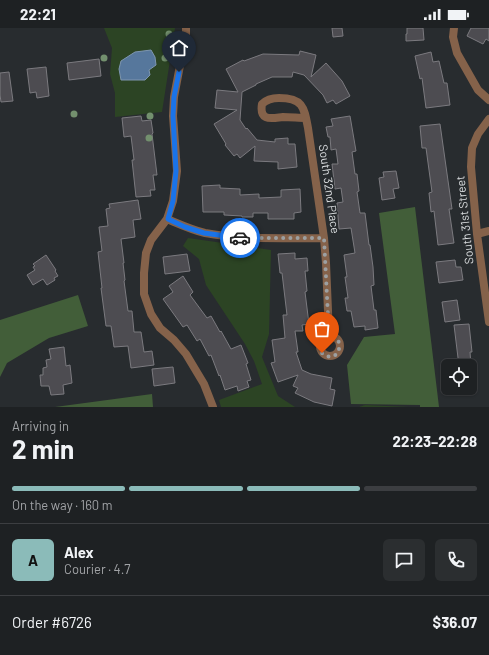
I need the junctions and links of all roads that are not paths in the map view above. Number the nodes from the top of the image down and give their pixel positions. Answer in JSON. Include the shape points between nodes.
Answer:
{"nodes":[{"id":1,"x":186,"y":28,"type":"edge"},
{"id":2,"x":454,"y":28,"type":"edge"},
{"id":3,"x":489,"y":100,"type":"edge"},
{"id":4,"x":306,"y":118,"type":"junction"},
{"id":5,"x":489,"y":119,"type":"edge"},
{"id":6,"x":168,"y":219,"type":"junction"},
{"id":7,"x":489,"y":231,"type":"edge"},
{"id":8,"x":477,"y":234,"type":"junction"},
{"id":9,"x":324,"y":238,"type":"junction"},
{"id":10,"x":489,"y":322,"type":"edge"},
{"id":11,"x":329,"y":336,"type":"dead end"},
{"id":12,"x":213,"y":407,"type":"edge"}],
"edges":[{"from":1,"to":6,"type":"street","via":[[174,97],[176,171]]},
{"from":2,"to":3,"type":"street","via":[[453,37],[457,53],[478,90]]},
{"from":4,"to":4,"type":"street","name":"South 32nd Place","via":[[300,104],[293,99],[269,99],[262,104],[264,116],[272,119]]},
{"from":4,"to":9,"type":"street","name":"South 32nd Place"},
{"from":5,"to":8,"type":"street","name":"South 31st Street","via":[[472,148],[471,167]]},
{"from":6,"to":9,"type":"street","via":[[204,233],[244,238]]},
{"from":6,"to":12,"type":"street","via":[[150,240],[146,253],[144,294],[151,314],[160,328],[186,354],[204,384]]},
{"from":7,"to":8,"type":"street"},
{"from":8,"to":10,"type":"street","name":"South 31st Street"},
{"from":9,"to":11,"type":"street","name":"South 32nd Place"}]}
